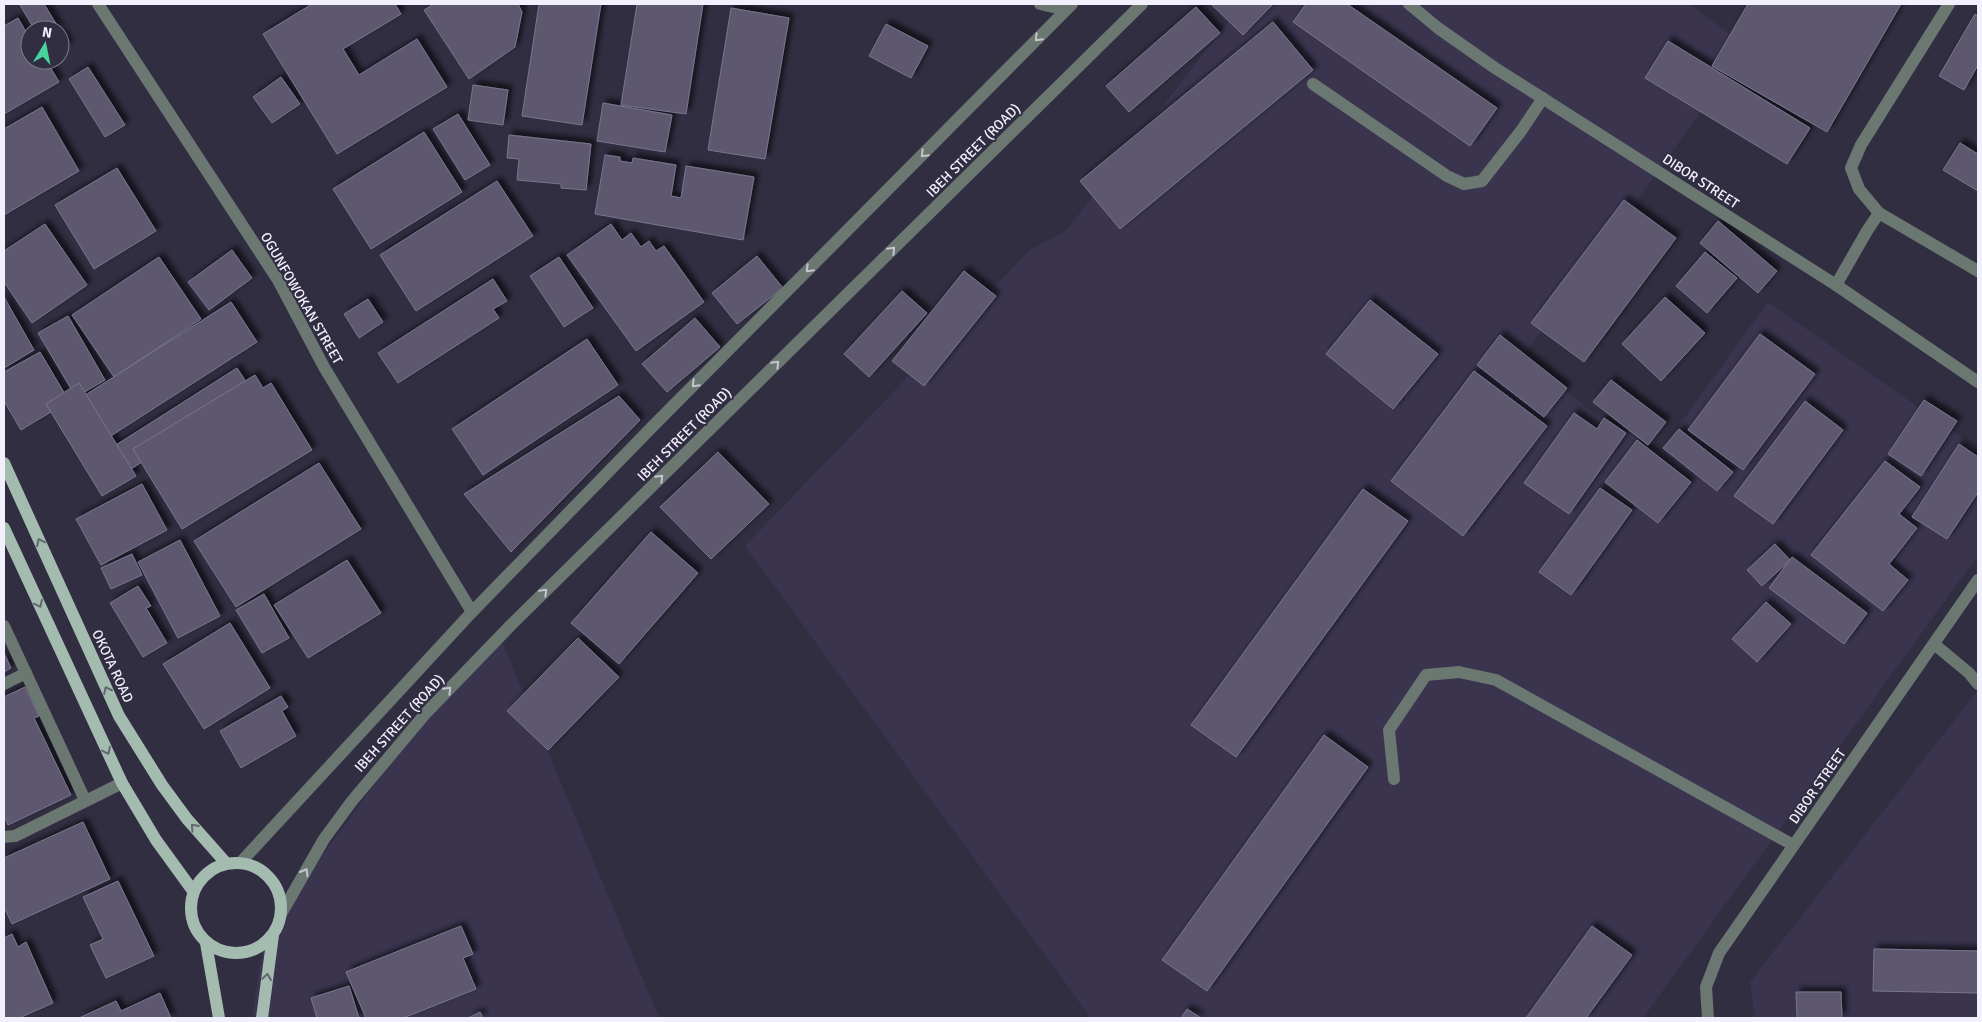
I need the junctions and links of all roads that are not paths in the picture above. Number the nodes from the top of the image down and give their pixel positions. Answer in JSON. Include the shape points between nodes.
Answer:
{"nodes":[{"id":1,"x":98,"y":4,"type":"edge"},
{"id":2,"x":1040,"y":4,"type":"edge"},
{"id":3,"x":1142,"y":4,"type":"edge"},
{"id":4,"x":1409,"y":4,"type":"edge"},
{"id":5,"x":1949,"y":4,"type":"edge"},
{"id":6,"x":1069,"y":7,"type":"edge"},
{"id":7,"x":1313,"y":84,"type":"dead end"},
{"id":8,"x":1543,"y":98,"type":"junction"},
{"id":9,"x":1879,"y":213,"type":"junction"},
{"id":10,"x":1978,"y":271,"type":"edge"},
{"id":11,"x":1836,"y":285,"type":"junction"},
{"id":12,"x":1978,"y":382,"type":"edge"},
{"id":13,"x":4,"y":464,"type":"edge"},
{"id":14,"x":4,"y":528,"type":"edge"},
{"id":15,"x":1978,"y":580,"type":"edge"},
{"id":16,"x":472,"y":612,"type":"junction"},
{"id":17,"x":4,"y":626,"type":"edge"},
{"id":18,"x":1934,"y":644,"type":"junction"},
{"id":19,"x":26,"y":673,"type":"junction"},
{"id":20,"x":4,"y":684,"type":"edge"},
{"id":21,"x":1978,"y":684,"type":"edge"},
{"id":22,"x":1394,"y":779,"type":"dead end"},
{"id":23,"x":122,"y":782,"type":"junction"},
{"id":24,"x":84,"y":800,"type":"junction"},
{"id":25,"x":4,"y":837,"type":"edge"},
{"id":26,"x":1793,"y":846,"type":"junction"},
{"id":27,"x":241,"y":862,"type":"junction"},
{"id":28,"x":226,"y":863,"type":"junction"},
{"id":29,"x":193,"y":891,"type":"junction"},
{"id":30,"x":281,"y":914,"type":"junction"},
{"id":31,"x":273,"y":935,"type":"junction"},
{"id":32,"x":206,"y":943,"type":"junction"},
{"id":33,"x":220,"y":1018,"type":"edge"},
{"id":34,"x":262,"y":1018,"type":"edge"},
{"id":35,"x":1708,"y":1018,"type":"edge"}],
"edges":[{"from":1,"to":16,"type":"street","name":"OGUNFOWOKAN STREET","via":[[278,280],[324,366]]},
{"from":2,"to":6,"type":"street"},
{"from":30,"to":3,"type":"street","name":"IBEH STREET (ROAD)","one_way":true,"via":[[324,839],[426,713],[510,626]]},
{"from":4,"to":8,"type":"street","name":"DIBOR STREET","via":[[1495,68]]},
{"from":5,"to":9,"type":"street","via":[[1861,145],[1852,168],[1859,189]]},
{"from":6,"to":16,"type":"street","name":"IBEH STREET (ROAD)","one_way":true},
{"from":7,"to":8,"type":"street","via":[[1447,176],[1464,184],[1482,181]]},
{"from":8,"to":11,"type":"street","name":"DIBOR STREET"},
{"from":9,"to":10,"type":"street"},
{"from":9,"to":11,"type":"street"},
{"from":11,"to":12,"type":"street","name":"DIBOR STREET"},
{"from":28,"to":13,"type":"main road","name":"OKOTA ROAD","one_way":true,"via":[[187,819],[119,716]]},
{"from":14,"to":23,"type":"main road","one_way":true},
{"from":15,"to":18,"type":"street","name":"DIBOR STREET"},
{"from":16,"to":27,"type":"street","name":"IBEH STREET (ROAD)"},
{"from":17,"to":19,"type":"street"},
{"from":18,"to":21,"type":"street"},
{"from":18,"to":26,"type":"street","name":"DIBOR STREET"},
{"from":19,"to":20,"type":"street"},
{"from":19,"to":24,"type":"street"},
{"from":22,"to":26,"type":"street","via":[[1389,730],[1426,675],[1460,672],[1496,680]]},
{"from":23,"to":24,"type":"street"},
{"from":23,"to":29,"type":"main road","via":[[156,840]]},
{"from":24,"to":25,"type":"street","via":[[15,836]]},
{"from":26,"to":35,"type":"street","name":"DIBOR STREET","via":[[1719,953],[1706,987]]},
{"from":27,"to":28,"type":"main road"},
{"from":27,"to":30,"type":"main road","via":[[255,866],[276,886]]},
{"from":28,"to":29,"type":"main road","via":[[201,878]]},
{"from":29,"to":32,"type":"main road","via":[[191,919]]},
{"from":30,"to":31,"type":"main road"},
{"from":31,"to":32,"type":"main road","via":[[259,948],[241,953],[223,952]]},
{"from":34,"to":31,"type":"main road","one_way":true},
{"from":32,"to":33,"type":"main road"}]}
